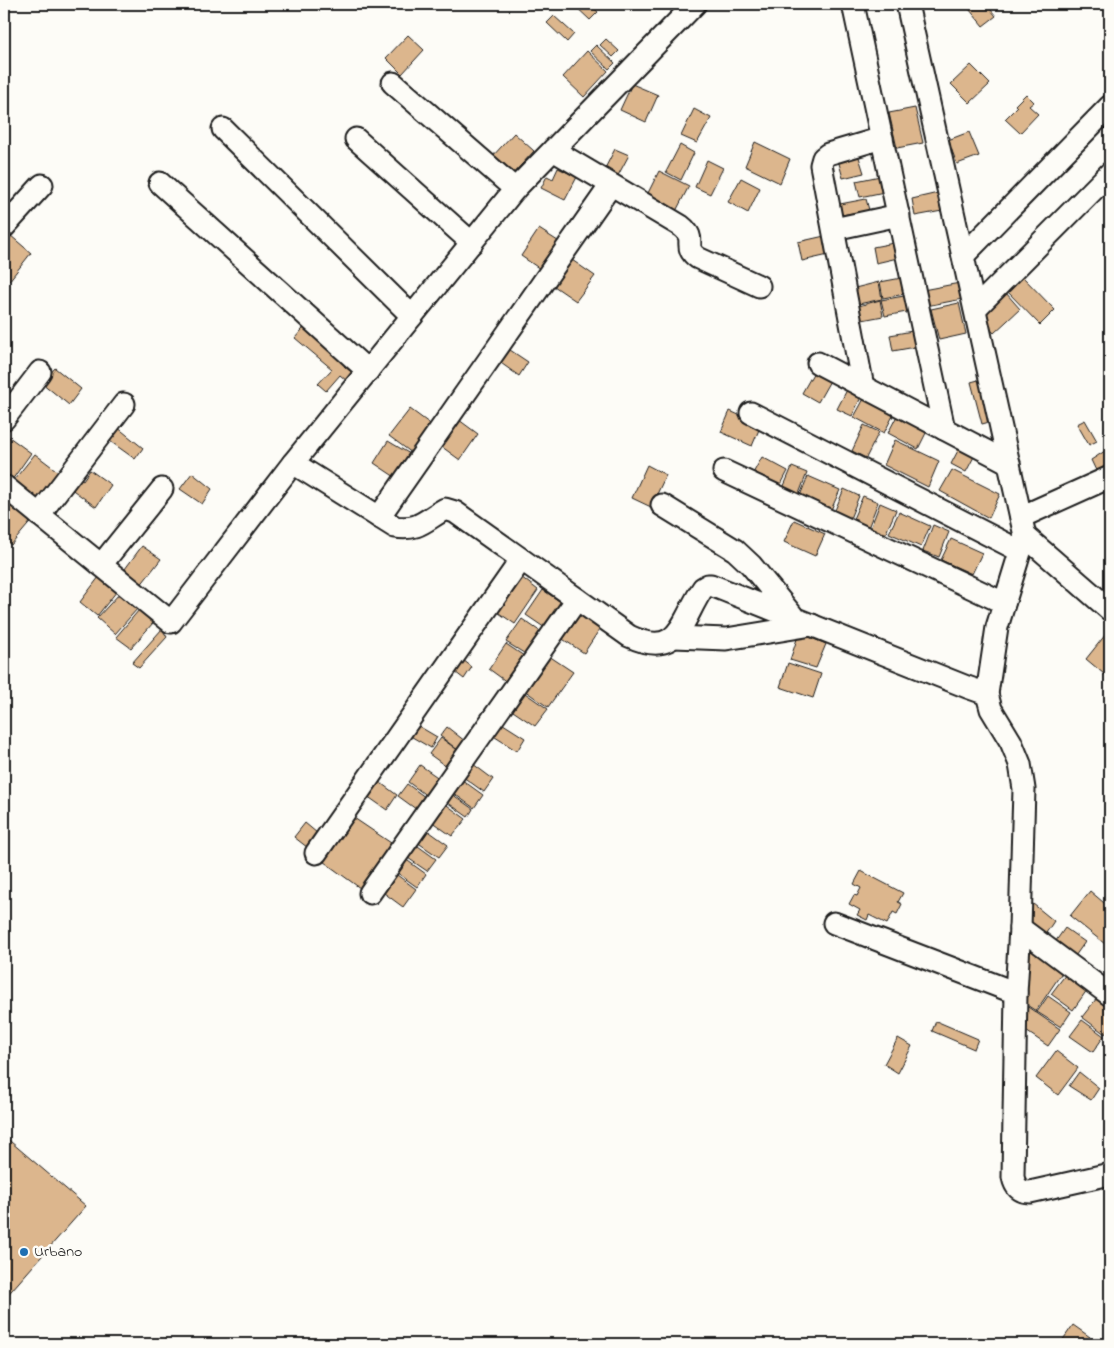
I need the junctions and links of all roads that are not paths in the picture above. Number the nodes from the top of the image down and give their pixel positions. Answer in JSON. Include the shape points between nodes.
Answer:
{"nodes":[{"id":1,"x":695,"y":4,"type":"edge"},
{"id":2,"x":853,"y":4,"type":"edge"},
{"id":3,"x":907,"y":4,"type":"edge"},
{"id":4,"x":393,"y":83,"type":"dead end"},
{"id":5,"x":1110,"y":106,"type":"edge"},
{"id":6,"x":223,"y":129,"type":"dead end"},
{"id":7,"x":882,"y":138,"type":"junction"},
{"id":8,"x":356,"y":139,"type":"dead end"},
{"id":9,"x":553,"y":150,"type":"junction"},
{"id":10,"x":1110,"y":173,"type":"edge"},
{"id":11,"x":160,"y":183,"type":"dead end"},
{"id":12,"x":42,"y":185,"type":"dead end"},
{"id":13,"x":611,"y":185,"type":"junction"},
{"id":14,"x":516,"y":189,"type":"junction"},
{"id":15,"x":899,"y":216,"type":"junction"},
{"id":16,"x":4,"y":227,"type":"edge"},
{"id":17,"x":834,"y":229,"type":"junction"},
{"id":18,"x":472,"y":242,"type":"junction"},
{"id":19,"x":963,"y":256,"type":"junction"},
{"id":20,"x":759,"y":286,"type":"dead end"},
{"id":21,"x":975,"y":309,"type":"junction"},
{"id":22,"x":412,"y":316,"type":"junction"},
{"id":23,"x":818,"y":364,"type":"dead end"},
{"id":24,"x":368,"y":371,"type":"junction"},
{"id":25,"x":40,"y":372,"type":"dead end"},
{"id":26,"x":863,"y":387,"type":"junction"},
{"id":27,"x":124,"y":404,"type":"dead end"},
{"id":28,"x":751,"y":413,"type":"dead end"},
{"id":29,"x":4,"y":419,"type":"edge"},
{"id":30,"x":944,"y":429,"type":"junction"},
{"id":31,"x":293,"y":462,"type":"junction"},
{"id":32,"x":1009,"y":463,"type":"junction"},
{"id":33,"x":724,"y":471,"type":"dead end"},
{"id":34,"x":1110,"y":477,"type":"edge"},
{"id":35,"x":4,"y":486,"type":"edge"},
{"id":36,"x":162,"y":489,"type":"dead end"},
{"id":37,"x":662,"y":504,"type":"dead end"},
{"id":38,"x":39,"y":515,"type":"junction"},
{"id":39,"x":379,"y":517,"type":"junction"},
{"id":40,"x":1022,"y":535,"type":"junction"},
{"id":41,"x":521,"y":560,"type":"junction"},
{"id":42,"x":101,"y":565,"type":"junction"},
{"id":43,"x":577,"y":600,"type":"junction"},
{"id":44,"x":1004,"y":603,"type":"junction"},
{"id":45,"x":1110,"y":610,"type":"edge"},
{"id":46,"x":803,"y":621,"type":"junction"},
{"id":47,"x":674,"y":637,"type":"junction"},
{"id":48,"x":988,"y":694,"type":"junction"},
{"id":49,"x":316,"y":853,"type":"dead end"},
{"id":50,"x":370,"y":893,"type":"dead end"},
{"id":51,"x":834,"y":923,"type":"dead end"},
{"id":52,"x":1020,"y":928,"type":"junction"},
{"id":53,"x":1016,"y":994,"type":"junction"},
{"id":54,"x":1110,"y":995,"type":"edge"},
{"id":55,"x":1110,"y":1174,"type":"edge"}],
"edges":[{"from":1,"to":9,"type":"street"},
{"from":2,"to":7,"type":"street"},
{"from":3,"to":19,"type":"street"},
{"from":4,"to":14,"type":"street"},
{"from":5,"to":19,"type":"street"},
{"from":6,"to":22,"type":"street"},
{"from":7,"to":15,"type":"street"},
{"from":7,"to":17,"type":"street","via":[[823,158],[821,172]]},
{"from":8,"to":18,"type":"street"},
{"from":9,"to":13,"type":"street"},
{"from":9,"to":14,"type":"street"},
{"from":10,"to":21,"type":"street"},
{"from":11,"to":24,"type":"street"},
{"from":12,"to":16,"type":"street"},
{"from":13,"to":20,"type":"street","via":[[688,232],[692,254]]},
{"from":13,"to":39,"type":"street"},
{"from":14,"to":18,"type":"street"},
{"from":15,"to":17,"type":"street"},
{"from":15,"to":30,"type":"street"},
{"from":17,"to":26,"type":"street"},
{"from":18,"to":22,"type":"street"},
{"from":19,"to":21,"type":"street"},
{"from":21,"to":32,"type":"street"},
{"from":22,"to":24,"type":"street"},
{"from":23,"to":26,"type":"street"},
{"from":24,"to":31,"type":"street"},
{"from":25,"to":29,"type":"street"},
{"from":26,"to":30,"type":"street"},
{"from":27,"to":38,"type":"street"},
{"from":28,"to":40,"type":"street"},
{"from":30,"to":32,"type":"street"},
{"from":31,"to":39,"type":"street"},
{"from":31,"to":42,"type":"street","via":[[172,622]]},
{"from":32,"to":40,"type":"street"},
{"from":33,"to":44,"type":"street"},
{"from":34,"to":40,"type":"street"},
{"from":35,"to":38,"type":"street"},
{"from":36,"to":42,"type":"street"},
{"from":37,"to":46,"type":"street","via":[[735,550]]},
{"from":38,"to":42,"type":"street"},
{"from":39,"to":41,"type":"street","via":[[395,527],[407,529],[445,509],[450,510]]},
{"from":40,"to":44,"type":"street"},
{"from":40,"to":45,"type":"street"},
{"from":41,"to":43,"type":"street"},
{"from":41,"to":49,"type":"street"},
{"from":43,"to":47,"type":"street","via":[[643,643],[665,642]]},
{"from":43,"to":50,"type":"street"},
{"from":44,"to":48,"type":"street","via":[[997,627]]},
{"from":46,"to":47,"type":"street","via":[[726,639]]},
{"from":46,"to":47,"type":"street","via":[[708,585],[699,593]]},
{"from":46,"to":48,"type":"street"},
{"from":48,"to":52,"type":"street","via":[[991,709],[1011,742],[1023,776]]},
{"from":51,"to":53,"type":"street"},
{"from":52,"to":53,"type":"street"},
{"from":52,"to":54,"type":"street"},
{"from":53,"to":55,"type":"street","via":[[1014,1183],[1019,1189],[1030,1192]]}]}
